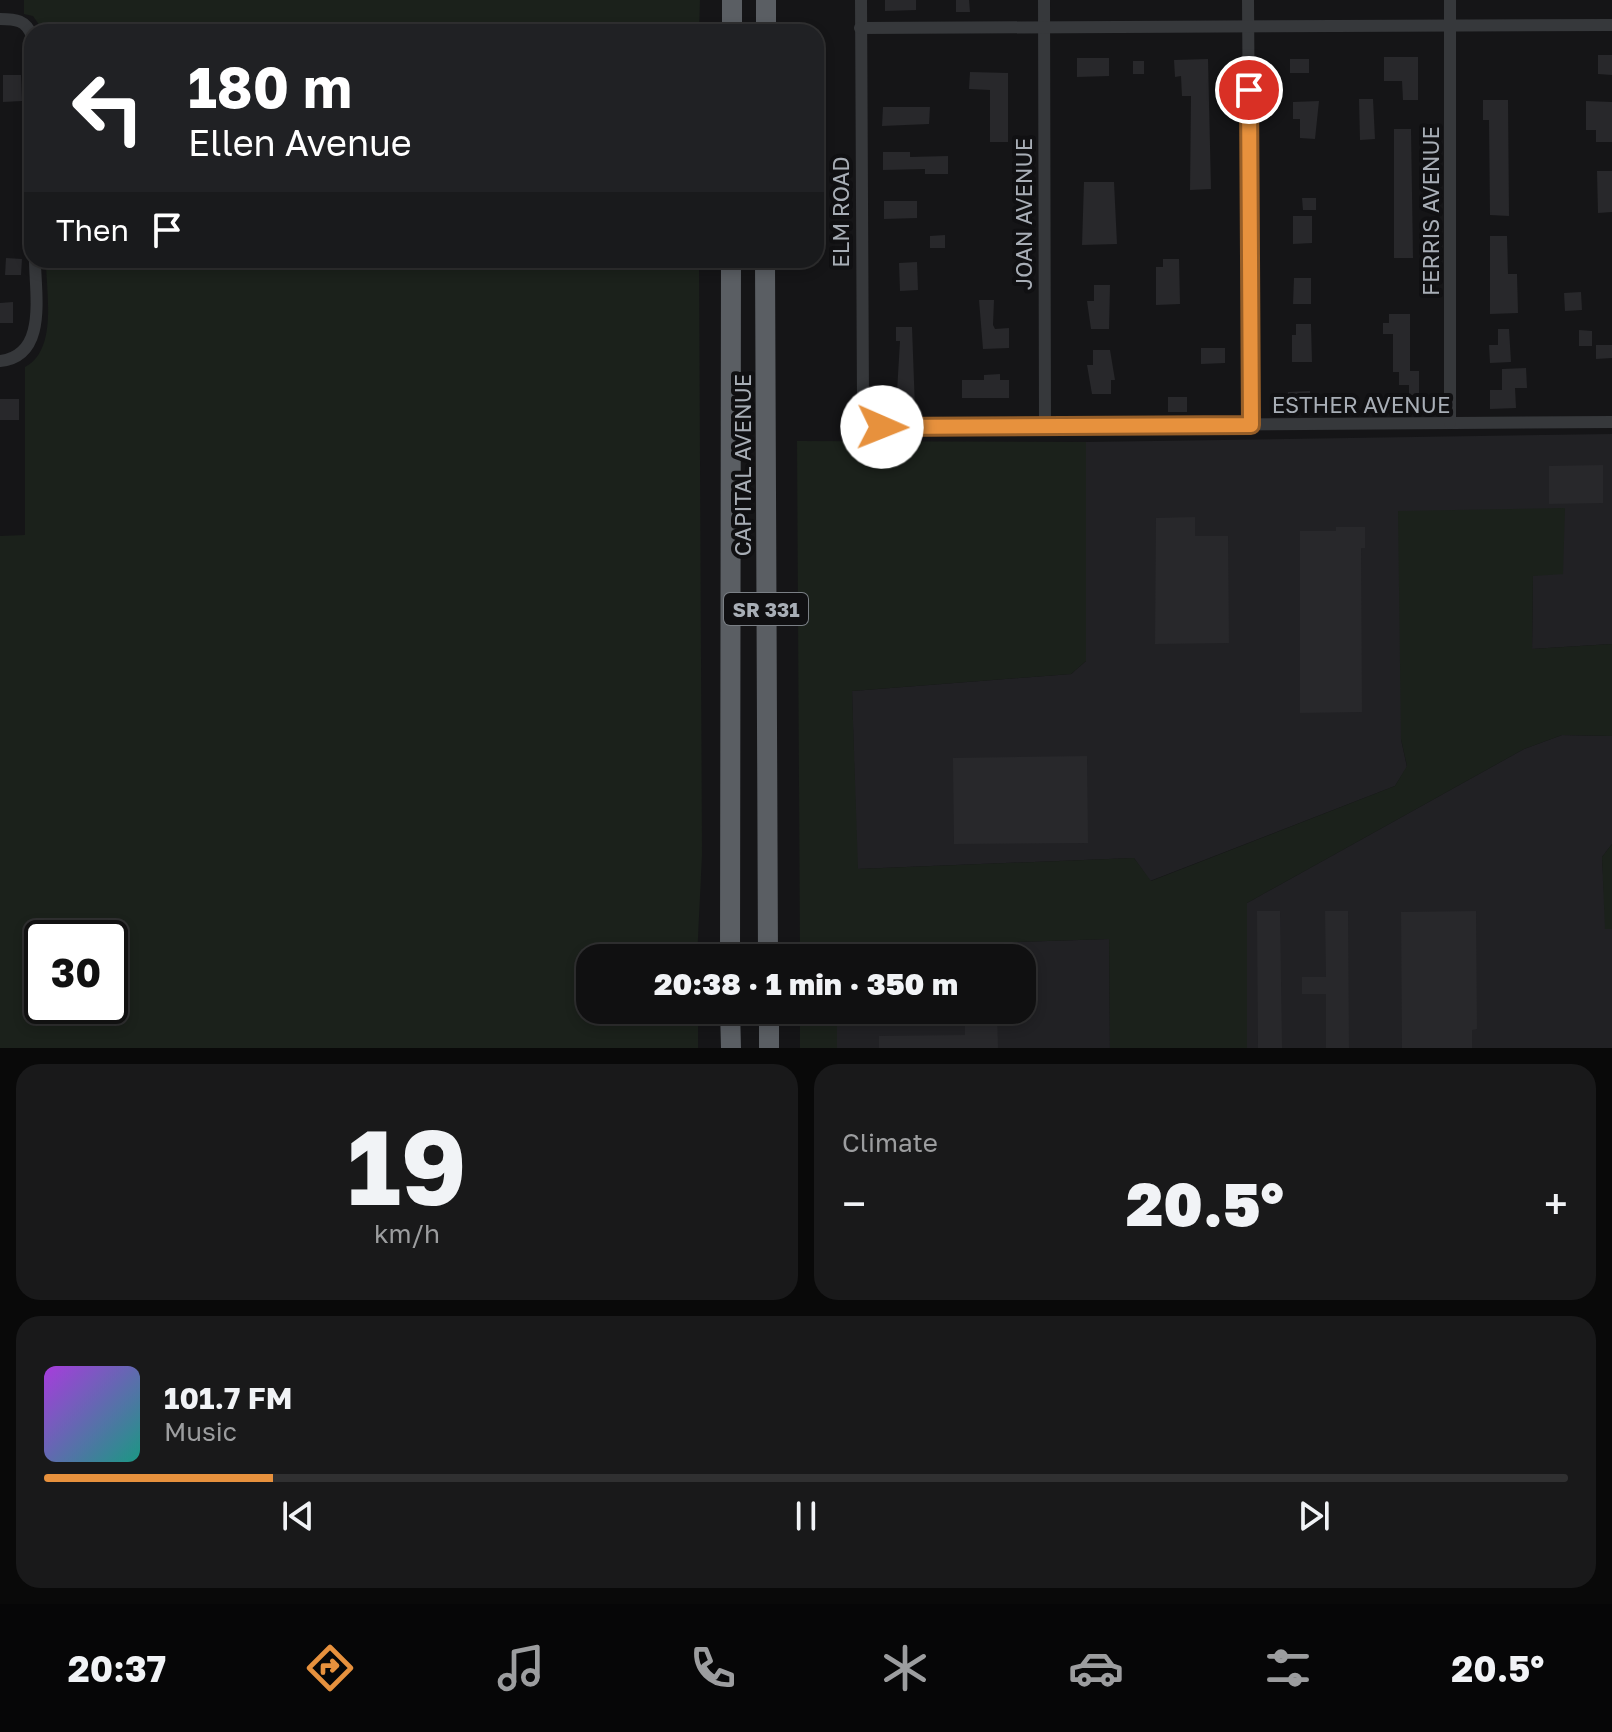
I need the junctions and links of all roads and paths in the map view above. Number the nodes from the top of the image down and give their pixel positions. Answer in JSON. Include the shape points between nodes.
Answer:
{"nodes":[{"id":1,"x":732,"y":0,"type":"edge"},
{"id":2,"x":766,"y":0,"type":"edge"},
{"id":3,"x":861,"y":0,"type":"edge"},
{"id":4,"x":1044,"y":0,"type":"edge"},
{"id":5,"x":1248,"y":0,"type":"edge"},
{"id":6,"x":1450,"y":0,"type":"edge"},
{"id":7,"x":0,"y":19,"type":"edge"},
{"id":8,"x":732,"y":24,"type":"edge"},
{"id":9,"x":766,"y":24,"type":"edge"},
{"id":10,"x":1612,"y":25,"type":"edge"},
{"id":11,"x":24,"y":26,"type":"edge"},
{"id":12,"x":1450,"y":26,"type":"junction"},
{"id":13,"x":860,"y":28,"type":"junction"},
{"id":14,"x":1249,"y":28,"type":"junction"},
{"id":15,"x":1044,"y":29,"type":"junction"},
{"id":16,"x":35,"y":268,"type":"edge"},
{"id":17,"x":731,"y":268,"type":"edge"},
{"id":18,"x":765,"y":268,"type":"edge"},
{"id":19,"x":0,"y":361,"type":"edge"},
{"id":20,"x":872,"y":422,"type":"joint"},
{"id":21,"x":1612,"y":422,"type":"edge"},
{"id":22,"x":1450,"y":423,"type":"junction"},
{"id":23,"x":1251,"y":425,"type":"junction"},
{"id":24,"x":1045,"y":427,"type":"junction"},
{"id":25,"x":730,"y":944,"type":"edge"},
{"id":26,"x":768,"y":944,"type":"edge"},
{"id":27,"x":730,"y":1024,"type":"edge"},
{"id":28,"x":769,"y":1024,"type":"edge"},
{"id":29,"x":731,"y":1048,"type":"edge"},
{"id":30,"x":769,"y":1048,"type":"edge"}],
"edges":[{"from":1,"to":8,"type":"highway"},
{"from":2,"to":9,"type":"highway"},
{"from":3,"to":13,"type":"street","name":"ELM ROAD"},
{"from":4,"to":15,"type":"street","name":"JOAN AVENUE"},
{"from":5,"to":14,"type":"street"},
{"from":6,"to":12,"type":"street","name":"FERRIS AVENUE"},
{"from":7,"to":11,"type":"street","via":[[15,19]]},
{"from":10,"to":12,"type":"street"},
{"from":12,"to":14,"type":"street"},
{"from":12,"to":22,"type":"street","name":"FERRIS AVENUE"},
{"from":13,"to":15,"type":"street"},
{"from":13,"to":20,"type":"street","name":"ELM ROAD","via":[[860,315],[863,402]]},
{"from":14,"to":15,"type":"street"},
{"from":14,"to":23,"type":"street"},
{"from":15,"to":24,"type":"street","name":"JOAN AVENUE"},
{"from":16,"to":19,"type":"street","via":[[35,330],[23,353]]},
{"from":17,"to":25,"type":"highway","name":"CAPITAL AVENUE","number":"SR 331"},
{"from":18,"to":26,"type":"highway","name":"CAPITAL AVENUE","number":"SR 331"},
{"from":20,"to":24,"type":"street","name":"ESTHER AVENUE","via":[[889,429]]},
{"from":21,"to":22,"type":"street","name":"ESTHER AVENUE"},
{"from":22,"to":23,"type":"street","name":"ESTHER AVENUE"},
{"from":23,"to":24,"type":"street","name":"ESTHER AVENUE"},
{"from":27,"to":29,"type":"highway"},
{"from":28,"to":30,"type":"highway"}]}
